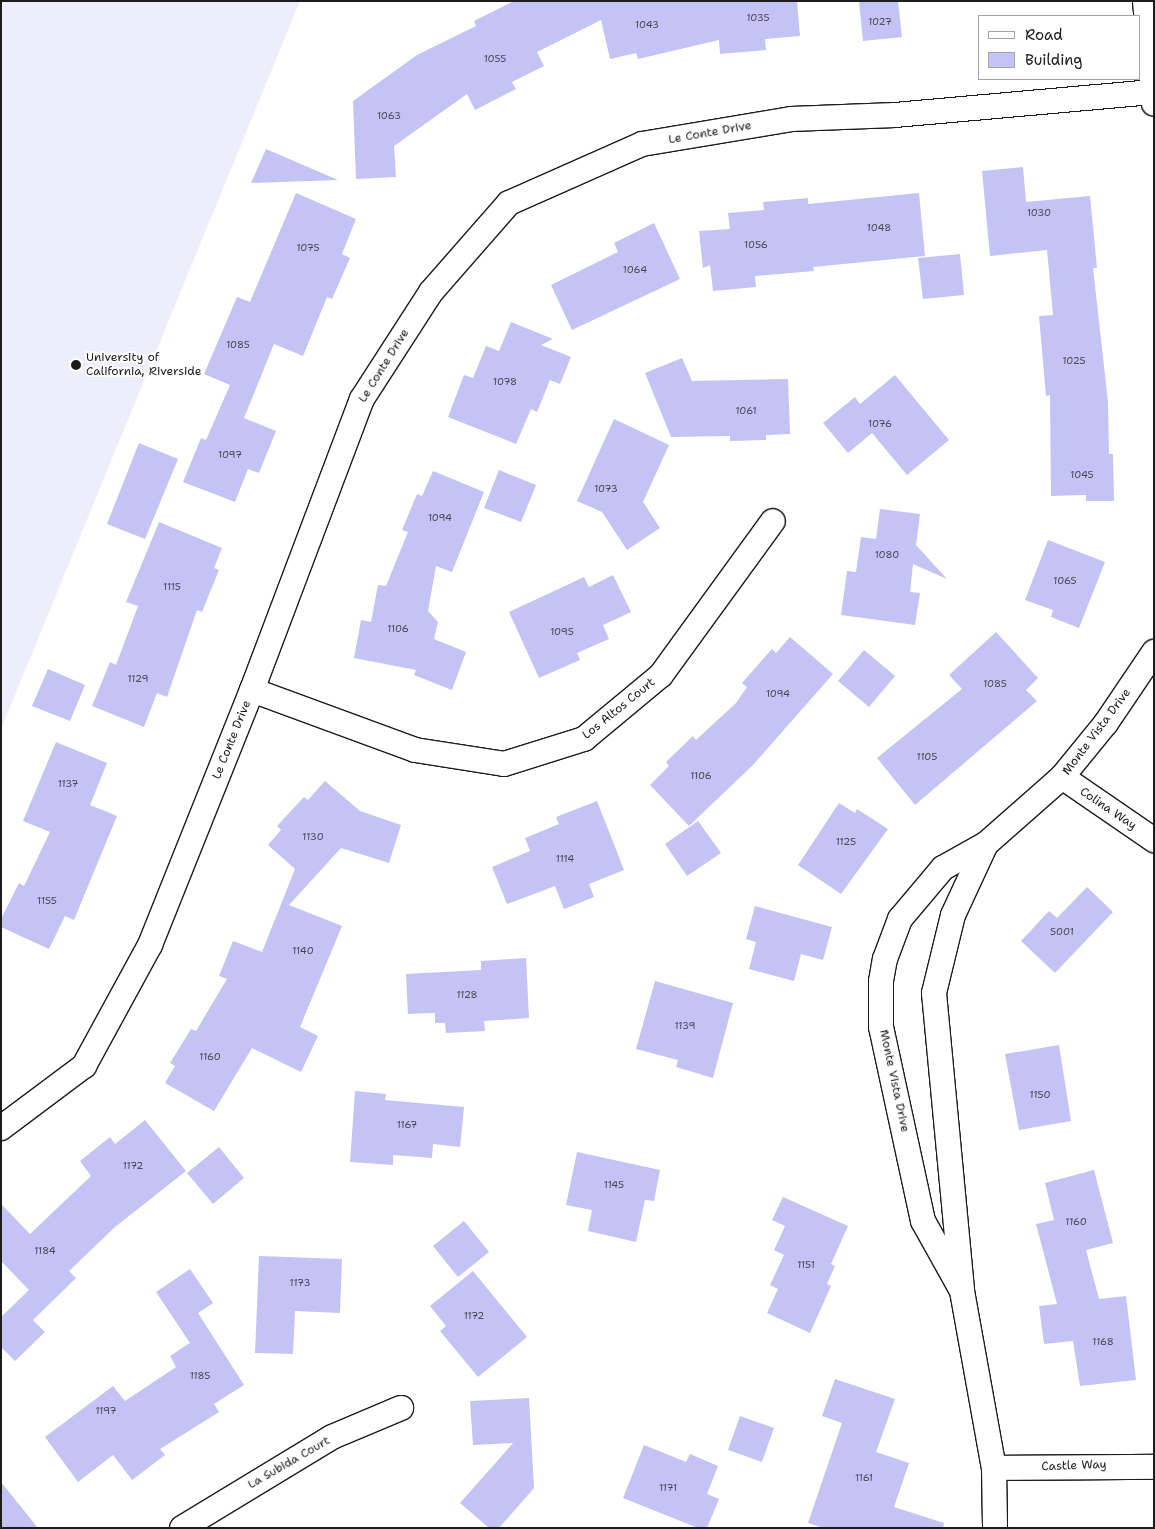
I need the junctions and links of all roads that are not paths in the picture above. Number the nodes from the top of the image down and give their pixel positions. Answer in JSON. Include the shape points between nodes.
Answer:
{"nodes":[{"id":1,"x":1145,"y":1,"type":"edge"},
{"id":2,"x":1153,"y":96,"type":"edge"},
{"id":3,"x":773,"y":521,"type":"dead end"},
{"id":4,"x":1154,"y":652,"type":"edge"},
{"id":5,"x":252,"y":690,"type":"junction"},
{"id":6,"x":1062,"y":777,"type":"junction"},
{"id":7,"x":1154,"y":840,"type":"edge"},
{"id":8,"x":986,"y":844,"type":"junction"},
{"id":9,"x":1,"y":1128,"type":"edge"},
{"id":10,"x":962,"y":1291,"type":"junction"},
{"id":11,"x":401,"y":1408,"type":"dead end"},
{"id":12,"x":1154,"y":1466,"type":"edge"},
{"id":13,"x":994,"y":1468,"type":"junction"},
{"id":14,"x":182,"y":1528,"type":"edge"},
{"id":15,"x":995,"y":1528,"type":"edge"}],
"edges":[{"from":1,"to":2,"type":"street"},
{"from":2,"to":5,"type":"street","name":"Le Conte Drive","via":[[896,115],[791,119],[642,144],[510,203],[431,292],[362,399]]},
{"from":3,"to":5,"type":"street","name":"Los Altos Court","via":[[661,675],[584,740],[504,764],[415,750]]},
{"from":4,"to":6,"type":"street","name":"Monte Vista Drive","via":[[1106,722]]},
{"from":5,"to":9,"type":"street","name":"Le Conte Drive","via":[[150,945],[84,1066]]},
{"from":6,"to":7,"type":"street","name":"Colina Way"},
{"from":6,"to":8,"type":"street","name":"Monte Vista Drive"},
{"from":8,"to":10,"type":"street","name":"Monte Vista Drive","via":[[953,915],[934,993]]},
{"from":8,"to":10,"type":"street","name":"Monte Vista Drive","via":[[943,868],[900,919],[885,959],[881,981],[881,1027],[924,1221]]},
{"from":10,"to":13,"type":"street","name":"Monte Vista Drive"},
{"from":11,"to":14,"type":"street","name":"La Subida Court","via":[[324,1442]]},
{"from":12,"to":13,"type":"street","name":"Castle Way"},
{"from":13,"to":15,"type":"street","name":"Monte Vista Drive"}]}
